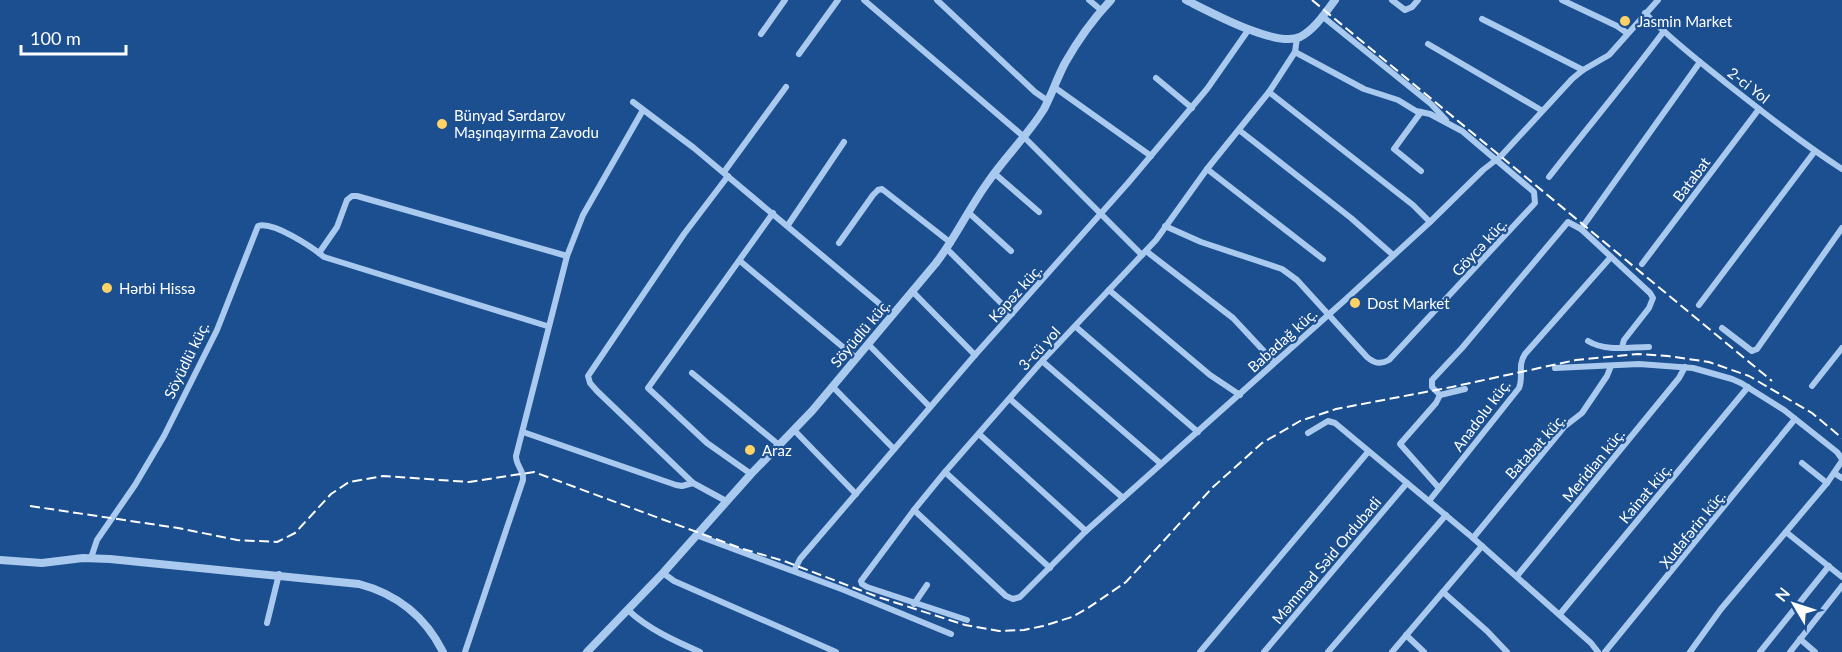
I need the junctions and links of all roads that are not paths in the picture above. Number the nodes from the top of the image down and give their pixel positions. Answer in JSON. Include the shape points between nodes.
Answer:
{"nodes":[{"id":1,"x":785,"y":0,"type":"edge"},
{"id":2,"x":838,"y":0,"type":"edge"},
{"id":3,"x":864,"y":0,"type":"edge"},
{"id":4,"x":937,"y":0,"type":"edge"},
{"id":5,"x":1089,"y":0,"type":"edge"},
{"id":6,"x":1111,"y":0,"type":"edge"},
{"id":7,"x":1186,"y":0,"type":"edge"},
{"id":8,"x":1335,"y":0,"type":"edge"},
{"id":9,"x":1392,"y":0,"type":"edge"},
{"id":10,"x":1418,"y":0,"type":"edge"},
{"id":11,"x":1562,"y":0,"type":"edge"},
{"id":12,"x":1658,"y":0,"type":"edge"},
{"id":13,"x":1101,"y":10,"type":"junction"},
{"id":14,"x":1645,"y":13,"type":"junction"},
{"id":15,"x":1322,"y":15,"type":"junction"},
{"id":16,"x":1482,"y":19,"type":"dead end"},
{"id":17,"x":1249,"y":29,"type":"junction"},
{"id":18,"x":1664,"y":31,"type":"junction"},
{"id":19,"x":1627,"y":33,"type":"junction"},
{"id":20,"x":761,"y":34,"type":"dead end"},
{"id":21,"x":1297,"y":38,"type":"junction"},
{"id":22,"x":1428,"y":44,"type":"dead end"},
{"id":23,"x":1295,"y":52,"type":"junction"},
{"id":24,"x":800,"y":54,"type":"dead end"},
{"id":25,"x":1700,"y":62,"type":"junction"},
{"id":26,"x":1582,"y":70,"type":"junction"},
{"id":27,"x":1156,"y":78,"type":"dead end"},
{"id":28,"x":786,"y":87,"type":"dead end"},
{"id":29,"x":1054,"y":87,"type":"junction"},
{"id":30,"x":1269,"y":92,"type":"junction"},
{"id":31,"x":1048,"y":101,"type":"junction"},
{"id":32,"x":633,"y":102,"type":"dead end"},
{"id":33,"x":1192,"y":108,"type":"junction"},
{"id":34,"x":1759,"y":108,"type":"junction"},
{"id":35,"x":644,"y":110,"type":"junction"},
{"id":36,"x":1541,"y":110,"type":"junction"},
{"id":37,"x":1421,"y":112,"type":"junction"},
{"id":38,"x":1451,"y":125,"type":"junction"},
{"id":39,"x":1239,"y":130,"type":"junction"},
{"id":40,"x":1023,"y":136,"type":"junction"},
{"id":41,"x":844,"y":142,"type":"dead end"},
{"id":42,"x":1815,"y":152,"type":"junction"},
{"id":43,"x":1151,"y":156,"type":"junction"},
{"id":44,"x":1496,"y":159,"type":"junction"},
{"id":45,"x":1208,"y":169,"type":"junction"},
{"id":46,"x":1842,"y":169,"type":"edge"},
{"id":47,"x":1421,"y":171,"type":"dead end"},
{"id":48,"x":994,"y":173,"type":"junction"},
{"id":49,"x":726,"y":174,"type":"junction"},
{"id":50,"x":1549,"y":177,"type":"dead end"},
{"id":51,"x":968,"y":212,"type":"junction"},
{"id":52,"x":1039,"y":212,"type":"dead end"},
{"id":53,"x":773,"y":213,"type":"junction"},
{"id":54,"x":1101,"y":215,"type":"junction"},
{"id":55,"x":1430,"y":222,"type":"junction"},
{"id":56,"x":788,"y":225,"type":"junction"},
{"id":57,"x":1166,"y":226,"type":"junction"},
{"id":58,"x":1842,"y":228,"type":"edge"},
{"id":59,"x":1581,"y":229,"type":"junction"},
{"id":60,"x":839,"y":243,"type":"dead end"},
{"id":61,"x":949,"y":246,"type":"junction"},
{"id":62,"x":1011,"y":251,"type":"dead end"},
{"id":63,"x":319,"y":253,"type":"junction"},
{"id":64,"x":1144,"y":253,"type":"junction"},
{"id":65,"x":1393,"y":255,"type":"junction"},
{"id":66,"x":567,"y":256,"type":"junction"},
{"id":67,"x":1610,"y":258,"type":"junction"},
{"id":68,"x":1323,"y":259,"type":"dead end"},
{"id":69,"x":740,"y":261,"type":"junction"},
{"id":70,"x":1642,"y":264,"type":"dead end"},
{"id":71,"x":1109,"y":290,"type":"junction"},
{"id":72,"x":913,"y":292,"type":"junction"},
{"id":73,"x":1699,"y":305,"type":"dead end"},
{"id":74,"x":1012,"y":314,"type":"junction"},
{"id":75,"x":893,"y":315,"type":"junction"},
{"id":76,"x":1328,"y":315,"type":"junction"},
{"id":77,"x":548,"y":326,"type":"junction"},
{"id":78,"x":1076,"y":327,"type":"junction"},
{"id":79,"x":1722,"y":328,"type":"dead end"},
{"id":80,"x":1588,"y":341,"type":"dead end"},
{"id":81,"x":868,"y":344,"type":"junction"},
{"id":82,"x":1622,"y":346,"type":"junction"},
{"id":83,"x":1649,"y":347,"type":"dead end"},
{"id":84,"x":1842,"y":348,"type":"edge"},
{"id":85,"x":975,"y":355,"type":"junction"},
{"id":86,"x":856,"y":358,"type":"junction"},
{"id":87,"x":1042,"y":361,"type":"junction"},
{"id":88,"x":1274,"y":362,"type":"junction"},
{"id":89,"x":1611,"y":366,"type":"junction"},
{"id":90,"x":1685,"y":367,"type":"junction"},
{"id":91,"x":1555,"y":368,"type":"dead end"},
{"id":92,"x":692,"y":373,"type":"dead end"},
{"id":93,"x":1812,"y":386,"type":"dead end"},
{"id":94,"x":833,"y":387,"type":"junction"},
{"id":95,"x":1748,"y":387,"type":"junction"},
{"id":96,"x":1465,"y":389,"type":"dead end"},
{"id":97,"x":1240,"y":395,"type":"junction"},
{"id":98,"x":1440,"y":395,"type":"junction"},
{"id":99,"x":1010,"y":399,"type":"junction"},
{"id":100,"x":930,"y":407,"type":"junction"},
{"id":101,"x":1795,"y":419,"type":"junction"},
{"id":102,"x":794,"y":430,"type":"junction"},
{"id":103,"x":523,"y":432,"type":"junction"},
{"id":104,"x":1198,"y":432,"type":"junction"},
{"id":105,"x":1308,"y":432,"type":"dead end"},
{"id":106,"x":979,"y":434,"type":"junction"},
{"id":107,"x":779,"y":445,"type":"junction"},
{"id":108,"x":894,"y":449,"type":"junction"},
{"id":109,"x":1368,"y":452,"type":"junction"},
{"id":110,"x":1842,"y":460,"type":"edge"},
{"id":111,"x":1160,"y":463,"type":"junction"},
{"id":112,"x":1802,"y":463,"type":"dead end"},
{"id":113,"x":945,"y":472,"type":"junction"},
{"id":114,"x":1834,"y":473,"type":"junction"},
{"id":115,"x":751,"y":474,"type":"junction"},
{"id":116,"x":1842,"y":478,"type":"edge"},
{"id":117,"x":693,"y":483,"type":"junction"},
{"id":118,"x":1407,"y":483,"type":"junction"},
{"id":119,"x":1827,"y":483,"type":"junction"},
{"id":120,"x":1439,"y":488,"type":"junction"},
{"id":121,"x":856,"y":494,"type":"junction"},
{"id":122,"x":1123,"y":498,"type":"junction"},
{"id":123,"x":726,"y":501,"type":"junction"},
{"id":124,"x":1429,"y":501,"type":"junction"},
{"id":125,"x":914,"y":510,"type":"junction"},
{"id":126,"x":1446,"y":515,"type":"junction"},
{"id":127,"x":1086,"y":531,"type":"junction"},
{"id":128,"x":1786,"y":532,"type":"junction"},
{"id":129,"x":696,"y":536,"type":"junction"},
{"id":130,"x":1473,"y":538,"type":"junction"},
{"id":131,"x":1482,"y":546,"type":"junction"},
{"id":132,"x":91,"y":558,"type":"junction"},
{"id":133,"x":0,"y":560,"type":"edge"},
{"id":134,"x":1829,"y":566,"type":"junction"},
{"id":135,"x":1050,"y":568,"type":"junction"},
{"id":136,"x":794,"y":571,"type":"junction"},
{"id":137,"x":663,"y":573,"type":"junction"},
{"id":138,"x":279,"y":574,"type":"junction"},
{"id":139,"x":1517,"y":576,"type":"junction"},
{"id":140,"x":1842,"y":576,"type":"edge"},
{"id":141,"x":927,"y":585,"type":"dead end"},
{"id":142,"x":1842,"y":586,"type":"edge"},
{"id":143,"x":1443,"y":592,"type":"junction"},
{"id":144,"x":914,"y":604,"type":"junction"},
{"id":145,"x":628,"y":610,"type":"junction"},
{"id":146,"x":1560,"y":614,"type":"junction"},
{"id":147,"x":967,"y":620,"type":"dead end"},
{"id":148,"x":267,"y":623,"type":"dead end"},
{"id":149,"x":951,"y":634,"type":"dead end"},
{"id":150,"x":1406,"y":635,"type":"junction"},
{"id":151,"x":1800,"y":639,"type":"junction"},
{"id":152,"x":443,"y":652,"type":"edge"},
{"id":153,"x":465,"y":652,"type":"edge"},
{"id":154,"x":587,"y":652,"type":"edge"},
{"id":155,"x":700,"y":652,"type":"edge"},
{"id":156,"x":836,"y":652,"type":"edge"},
{"id":157,"x":1200,"y":652,"type":"edge"},
{"id":158,"x":1264,"y":652,"type":"edge"},
{"id":159,"x":1328,"y":652,"type":"edge"},
{"id":160,"x":1392,"y":652,"type":"edge"},
{"id":161,"x":1424,"y":652,"type":"edge"},
{"id":162,"x":1507,"y":652,"type":"edge"},
{"id":163,"x":1598,"y":652,"type":"edge"},
{"id":164,"x":1605,"y":652,"type":"edge"},
{"id":165,"x":1690,"y":652,"type":"edge"},
{"id":166,"x":1760,"y":652,"type":"edge"},
{"id":167,"x":1790,"y":652,"type":"edge"},
{"id":168,"x":1815,"y":652,"type":"edge"}],
"edges":[{"from":1,"to":20,"type":"street"},
{"from":2,"to":24,"type":"street"},
{"from":3,"to":40,"type":"street"},
{"from":4,"to":31,"type":"street"},
{"from":5,"to":13,"type":"street"},
{"from":6,"to":13,"type":"street","name":"Söyüdlü küç."},
{"from":7,"to":17,"type":"street"},
{"from":8,"to":15,"type":"street"},
{"from":9,"to":10,"type":"street","via":[[1405,10]]},
{"from":11,"to":19,"type":"street"},
{"from":12,"to":14,"type":"street","name":"Babadağ küç."},
{"from":13,"to":29,"type":"street","name":"Söyüdlü küç."},
{"from":14,"to":18,"type":"street","name":"2-ci Yol"},
{"from":14,"to":19,"type":"street","name":"Babadağ küç."},
{"from":15,"to":21,"type":"street"},
{"from":15,"to":38,"type":"street","via":[[1431,104]]},
{"from":16,"to":26,"type":"street"},
{"from":17,"to":21,"type":"street","via":[[1274,39]]},
{"from":17,"to":33,"type":"street","name":"Kəpəz küç."},
{"from":18,"to":25,"type":"street","name":"2-ci Yol"},
{"from":18,"to":50,"type":"street"},
{"from":19,"to":26,"type":"street","name":"Babadağ küç.","via":[[1609,55]]},
{"from":21,"to":23,"type":"street","name":"3-cü yol"},
{"from":22,"to":36,"type":"street"},
{"from":23,"to":30,"type":"street","name":"3-cü yol"},
{"from":23,"to":37,"type":"street","via":[[1364,89]]},
{"from":25,"to":34,"type":"street","name":"2-ci Yol"},
{"from":25,"to":59,"type":"street"},
{"from":26,"to":36,"type":"street","name":"Babadağ küç."},
{"from":27,"to":33,"type":"street"},
{"from":28,"to":49,"type":"street"},
{"from":29,"to":31,"type":"street","name":"Söyüdlü küç."},
{"from":29,"to":43,"type":"street"},
{"from":30,"to":39,"type":"street","name":"3-cü yol"},
{"from":30,"to":55,"type":"street"},
{"from":31,"to":40,"type":"street","name":"Söyüdlü küç."},
{"from":32,"to":35,"type":"street"},
{"from":33,"to":43,"type":"street","name":"Kəpəz küç."},
{"from":34,"to":42,"type":"street","name":"2-ci Yol"},
{"from":34,"to":70,"type":"street","name":"Batabat"},
{"from":35,"to":49,"type":"street"},
{"from":35,"to":66,"type":"street","via":[[583,215]]},
{"from":36,"to":44,"type":"street","name":"Babadağ küç."},
{"from":37,"to":38,"type":"street"},
{"from":37,"to":47,"type":"street","via":[[1394,149]]},
{"from":38,"to":44,"type":"street"},
{"from":39,"to":45,"type":"street","name":"3-cü yol"},
{"from":39,"to":65,"type":"street"},
{"from":40,"to":48,"type":"street","name":"Söyüdlü küç."},
{"from":40,"to":54,"type":"street"},
{"from":41,"to":56,"type":"street"},
{"from":42,"to":46,"type":"street","name":"2-ci Yol"},
{"from":42,"to":73,"type":"street"},
{"from":43,"to":54,"type":"street","name":"Kəpəz küç."},
{"from":44,"to":55,"type":"street","name":"Babadağ küç."},
{"from":44,"to":76,"type":"street","name":"Göycə küç.","via":[[1534,192],[1536,198],[1531,208],[1389,360],[1371,360]]},
{"from":45,"to":57,"type":"street","name":"3-cü yol"},
{"from":45,"to":68,"type":"street"},
{"from":48,"to":51,"type":"street","name":"Söyüdlü küç."},
{"from":48,"to":52,"type":"street"},
{"from":49,"to":53,"type":"street"},
{"from":49,"to":117,"type":"street","via":[[588,376],[597,391]]},
{"from":51,"to":61,"type":"street","name":"Söyüdlü küç."},
{"from":51,"to":62,"type":"street"},
{"from":53,"to":56,"type":"street"},
{"from":53,"to":69,"type":"street"},
{"from":54,"to":64,"type":"street"},
{"from":54,"to":74,"type":"street","name":"Kəpəz küç."},
{"from":55,"to":65,"type":"street","name":"Babadağ küç."},
{"from":56,"to":75,"type":"street"},
{"from":57,"to":64,"type":"street","name":"3-cü yol"},
{"from":57,"to":76,"type":"street","name":"Göycə küç.","via":[[1282,269]]},
{"from":58,"to":79,"type":"street","via":[[1757,349],[1752,351]]},
{"from":59,"to":67,"type":"street"},
{"from":59,"to":98,"type":"street","via":[[1568,222],[1432,380],[1432,387]]},
{"from":60,"to":61,"type":"street","via":[[873,195],[882,189]]},
{"from":61,"to":72,"type":"street","name":"Söyüdlü küç."},
{"from":61,"to":74,"type":"street"},
{"from":63,"to":66,"type":"street","via":[[337,227],[347,200],[357,196]]},
{"from":63,"to":77,"type":"street","name":"Söyüdlü küç."},
{"from":63,"to":132,"type":"street","name":"Söyüdlü küç.","via":[[267,224],[258,226],[217,330],[164,436],[97,540]]},
{"from":64,"to":71,"type":"street","name":"3-cü yol"},
{"from":64,"to":88,"type":"street","via":[[1233,318]]},
{"from":65,"to":76,"type":"street","name":"Babadağ küç."},
{"from":66,"to":77,"type":"street"},
{"from":67,"to":82,"type":"street","via":[[1653,298]]},
{"from":67,"to":120,"type":"street","name":"Anadolu küç.","via":[[1525,354],[1520,362],[1519,388]]},
{"from":69,"to":86,"type":"street"},
{"from":69,"to":115,"type":"street","via":[[648,388],[707,443]]},
{"from":71,"to":78,"type":"street","name":"3-cü yol"},
{"from":71,"to":97,"type":"street","via":[[1210,375]]},
{"from":72,"to":75,"type":"street","name":"Söyüdlü küç."},
{"from":72,"to":85,"type":"street"},
{"from":74,"to":85,"type":"street","name":"Kəpəz küç."},
{"from":75,"to":81,"type":"street","name":"Söyüdlü küç."},
{"from":76,"to":88,"type":"street","name":"Babadağ küç."},
{"from":77,"to":103,"type":"street"},
{"from":78,"to":87,"type":"street","name":"3-cü yol"},
{"from":78,"to":104,"type":"street"},
{"from":80,"to":82,"type":"street","via":[[1604,349]]},
{"from":81,"to":86,"type":"street","name":"Söyüdlü küç."},
{"from":81,"to":100,"type":"street"},
{"from":82,"to":83,"type":"street"},
{"from":84,"to":93,"type":"street"},
{"from":85,"to":100,"type":"street","name":"Kəpəz küç."},
{"from":86,"to":94,"type":"street","name":"Söyüdlü küç."},
{"from":87,"to":99,"type":"street","name":"3-cü yol"},
{"from":87,"to":111,"type":"street"},
{"from":88,"to":97,"type":"street","name":"Babadağ küç."},
{"from":89,"to":90,"type":"street","via":[[1639,363]]},
{"from":89,"to":91,"type":"street"},
{"from":89,"to":130,"type":"street","name":"Batabat küç.","via":[[1582,413],[1564,427]]},
{"from":90,"to":95,"type":"street"},
{"from":90,"to":139,"type":"street","name":"Meridian küç."},
{"from":92,"to":107,"type":"street"},
{"from":94,"to":102,"type":"street","name":"Söyüdlü küç."},
{"from":94,"to":108,"type":"street"},
{"from":95,"to":101,"type":"street"},
{"from":95,"to":146,"type":"street","name":"Kainat küç."},
{"from":96,"to":98,"type":"street"},
{"from":97,"to":104,"type":"street","name":"Babadağ küç."},
{"from":98,"to":120,"type":"street","via":[[1401,444]]},
{"from":99,"to":106,"type":"street","name":"3-cü yol"},
{"from":99,"to":122,"type":"street"},
{"from":100,"to":108,"type":"street","name":"Kəpəz küç."},
{"from":101,"to":110,"type":"street"},
{"from":101,"to":164,"type":"street","name":"Xudafərin küç."},
{"from":102,"to":107,"type":"street","name":"Söyüdlü küç."},
{"from":102,"to":121,"type":"street"},
{"from":103,"to":117,"type":"street","via":[[676,485]]},
{"from":103,"to":153,"type":"street","via":[[516,460],[524,473],[523,480]]},
{"from":104,"to":111,"type":"street","name":"Babadağ küç."},
{"from":105,"to":109,"type":"street","via":[[1331,421]]},
{"from":106,"to":113,"type":"street","name":"3-cü yol"},
{"from":106,"to":127,"type":"street"},
{"from":107,"to":115,"type":"street","name":"Söyüdlü küç."},
{"from":108,"to":121,"type":"street","name":"Kəpəz küç."},
{"from":109,"to":118,"type":"street"},
{"from":109,"to":157,"type":"street"},
{"from":110,"to":114,"type":"street"},
{"from":111,"to":122,"type":"street","name":"Babadağ küç."},
{"from":112,"to":119,"type":"street"},
{"from":113,"to":125,"type":"street","name":"3-cü yol"},
{"from":113,"to":135,"type":"street"},
{"from":114,"to":116,"type":"street"},
{"from":114,"to":119,"type":"street"},
{"from":115,"to":123,"type":"street","name":"Söyüdlü küç."},
{"from":117,"to":123,"type":"street"},
{"from":118,"to":124,"type":"street"},
{"from":118,"to":158,"type":"street","name":"Məmməd Səid Ordubadi"},
{"from":119,"to":128,"type":"street"},
{"from":120,"to":124,"type":"street","name":"Anadolu küç."},
{"from":121,"to":136,"type":"street","name":"Kəpəz küç."},
{"from":122,"to":127,"type":"street","name":"Babadağ küç."},
{"from":123,"to":129,"type":"street","name":"Söyüdlü küç."},
{"from":124,"to":126,"type":"street"},
{"from":125,"to":135,"type":"street","name":"Babadağ küç.","via":[[1013,600]]},
{"from":125,"to":144,"type":"street","name":"3-cü yol","via":[[861,582]]},
{"from":126,"to":130,"type":"street"},
{"from":126,"to":159,"type":"street"},
{"from":127,"to":135,"type":"street","name":"Babadağ küç."},
{"from":128,"to":134,"type":"street"},
{"from":128,"to":165,"type":"street"},
{"from":129,"to":136,"type":"street"},
{"from":129,"to":137,"type":"street","name":"Söyüdlü küç."},
{"from":130,"to":131,"type":"street"},
{"from":131,"to":139,"type":"street"},
{"from":131,"to":143,"type":"street"},
{"from":132,"to":133,"type":"street","via":[[50,562]]},
{"from":132,"to":138,"type":"street"},
{"from":134,"to":140,"type":"street"},
{"from":134,"to":166,"type":"street"},
{"from":136,"to":149,"type":"street"},
{"from":137,"to":145,"type":"street","name":"Söyüdlü küç."},
{"from":137,"to":156,"type":"street"},
{"from":138,"to":148,"type":"street"},
{"from":138,"to":152,"type":"street","via":[[359,584],[388,594],[422,619]]},
{"from":139,"to":146,"type":"street"},
{"from":141,"to":144,"type":"street"},
{"from":142,"to":151,"type":"street"},
{"from":143,"to":150,"type":"street"},
{"from":143,"to":162,"type":"street"},
{"from":144,"to":147,"type":"street","name":"3-cü yol"},
{"from":145,"to":154,"type":"street","name":"Söyüdlü küç."},
{"from":145,"to":155,"type":"street"},
{"from":146,"to":163,"type":"street"},
{"from":150,"to":160,"type":"street"},
{"from":150,"to":161,"type":"street"},
{"from":151,"to":167,"type":"street"},
{"from":151,"to":168,"type":"street"}]}
